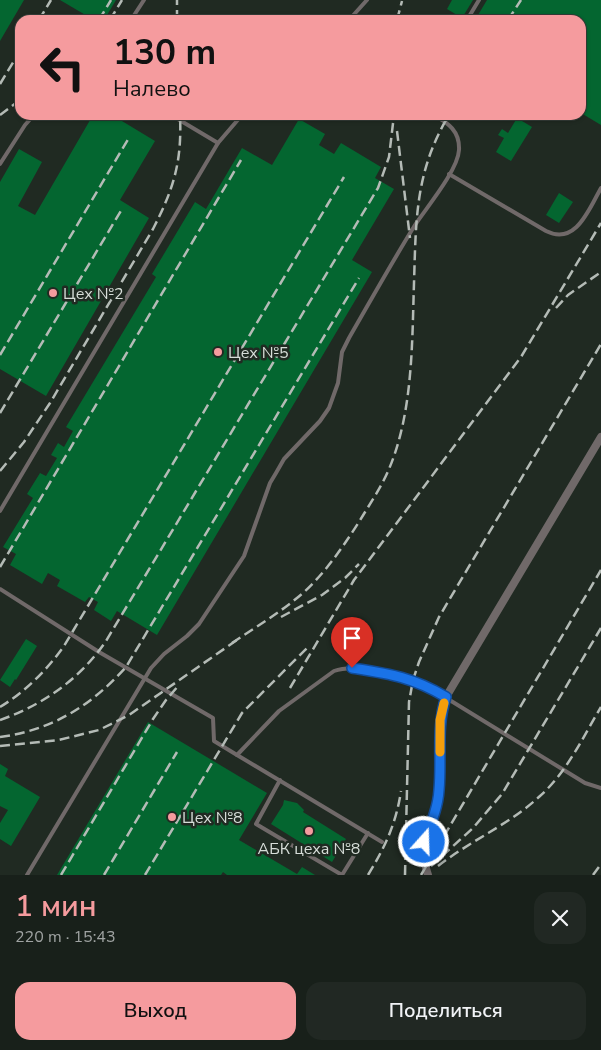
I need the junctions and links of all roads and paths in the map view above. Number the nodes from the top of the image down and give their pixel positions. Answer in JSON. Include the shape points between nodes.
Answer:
{"nodes":[{"id":1,"x":144,"y":0,"type":"edge"},
{"id":2,"x":367,"y":0,"type":"edge"},
{"id":3,"x":479,"y":0,"type":"edge"},
{"id":4,"x":134,"y":15,"type":"edge"},
{"id":5,"x":354,"y":15,"type":"edge"},
{"id":6,"x":470,"y":15,"type":"edge"},
{"id":7,"x":30,"y":120,"type":"edge"},
{"id":8,"x":180,"y":120,"type":"edge"},
{"id":9,"x":238,"y":120,"type":"edge"},
{"id":10,"x":442,"y":120,"type":"edge"},
{"id":11,"x":218,"y":143,"type":"junction"},
{"id":12,"x":0,"y":164,"type":"edge"},
{"id":13,"x":449,"y":174,"type":"junction"},
{"id":14,"x":601,"y":188,"type":"edge"},
{"id":15,"x":601,"y":437,"type":"edge"},
{"id":16,"x":0,"y":511,"type":"edge"},
{"id":17,"x":0,"y":589,"type":"edge"},
{"id":18,"x":144,"y":678,"type":"junction"},
{"id":19,"x":446,"y":697,"type":"junction"},
{"id":20,"x":237,"y":755,"type":"junction"},
{"id":21,"x":280,"y":780,"type":"junction"},
{"id":22,"x":601,"y":788,"type":"edge"},
{"id":23,"x":368,"y":833,"type":"junction"},
{"id":24,"x":382,"y":842,"type":"dead end"},
{"id":25,"x":27,"y":875,"type":"edge"},
{"id":26,"x":428,"y":875,"type":"edge"}],
"edges":[{"from":1,"to":4,"type":"lane"},
{"from":2,"to":5,"type":"lane"},
{"from":3,"to":6,"type":"lane"},
{"from":7,"to":12,"type":"lane"},
{"from":8,"to":11,"type":"lane"},
{"from":9,"to":11,"type":"lane"},
{"from":10,"to":13,"type":"lane","via":[[458,136],[458,158]]},
{"from":11,"to":16,"type":"lane"},
{"from":13,"to":14,"type":"lane","via":[[559,236],[576,228]]},
{"from":13,"to":18,"type":"lane","via":[[349,338],[342,352],[338,383],[329,408],[284,459],[270,483],[244,556],[199,624],[164,654]]},
{"from":15,"to":19,"type":"street"},
{"from":17,"to":18,"type":"lane"},
{"from":18,"to":20,"type":"lane","via":[[213,718],[214,741]]},
{"from":18,"to":25,"type":"lane"},
{"from":19,"to":20,"type":"lane","via":[[402,676],[342,667],[278,711]]},
{"from":19,"to":22,"type":"lane","via":[[585,782]]},
{"from":19,"to":26,"type":"street","via":[[440,720],[440,789],[423,850]]},
{"from":20,"to":21,"type":"lane"},
{"from":21,"to":23,"type":"lane"},
{"from":21,"to":23,"type":"lane","via":[[256,824],[342,875]]},
{"from":23,"to":24,"type":"lane"}]}
